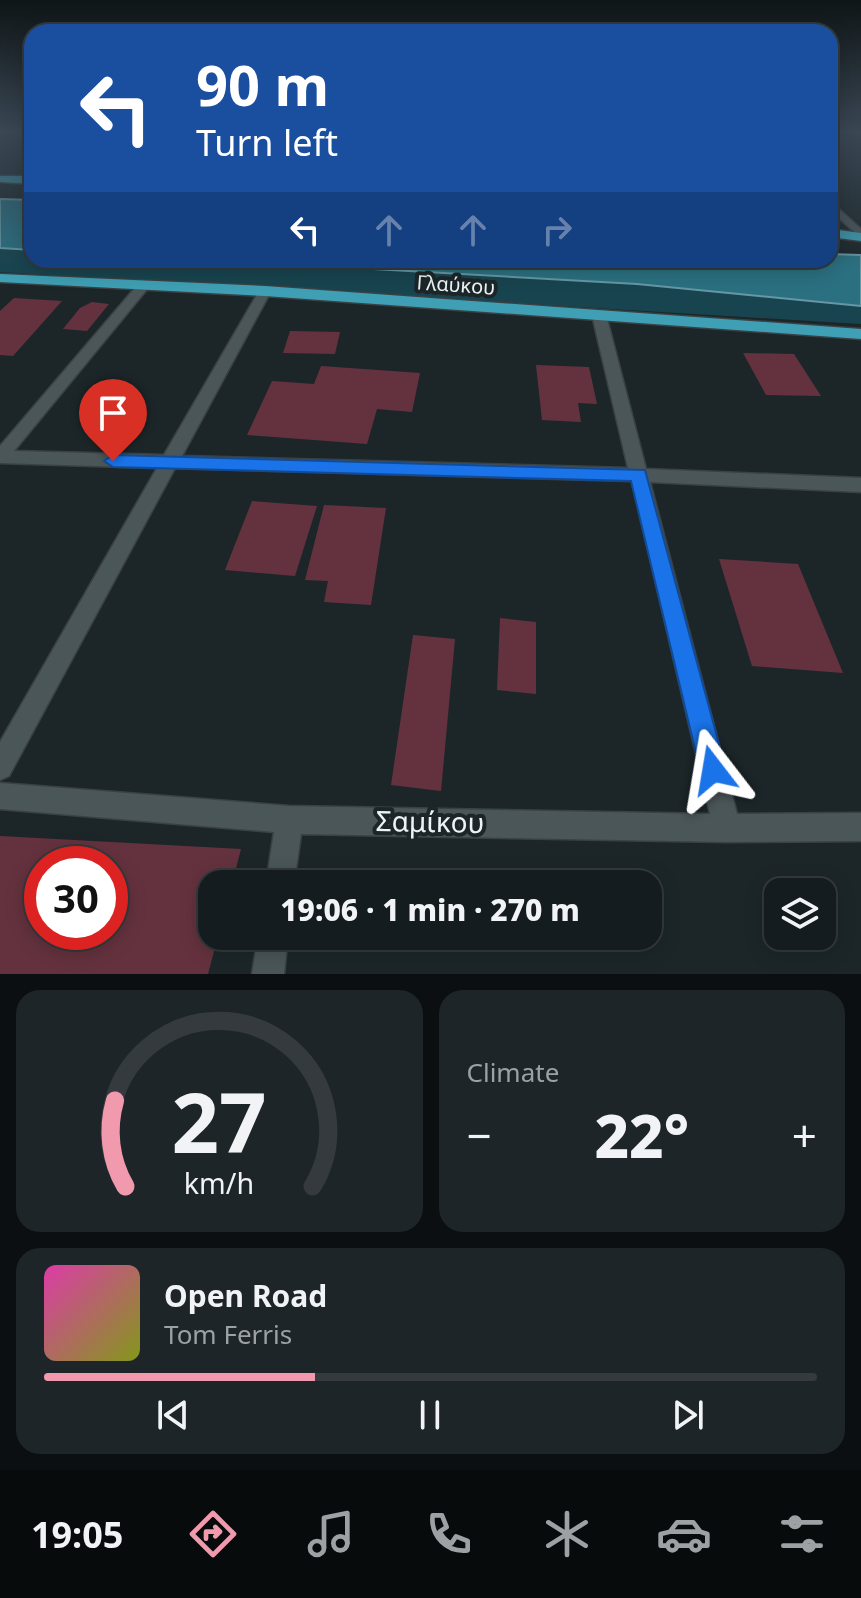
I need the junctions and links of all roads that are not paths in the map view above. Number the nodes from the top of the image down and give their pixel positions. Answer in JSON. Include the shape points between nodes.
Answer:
{"nodes":[{"id":1,"x":0,"y":179,"type":"edge"},
{"id":2,"x":24,"y":180,"type":"edge"},
{"id":3,"x":838,"y":212,"type":"edge"},
{"id":4,"x":838,"y":234,"type":"edge"},
{"id":5,"x":861,"y":236,"type":"edge"},
{"id":6,"x":0,"y":278,"type":"edge"},
{"id":7,"x":144,"y":285,"type":"junction"},
{"id":8,"x":265,"y":291,"type":"junction"},
{"id":9,"x":599,"y":315,"type":"junction"},
{"id":10,"x":861,"y":334,"type":"edge"},
{"id":11,"x":0,"y":457,"type":"edge"},
{"id":12,"x":169,"y":463,"type":"junction"},
{"id":13,"x":638,"y":475,"type":"junction"},
{"id":14,"x":861,"y":485,"type":"edge"},
{"id":15,"x":0,"y":767,"type":"edge"},
{"id":16,"x":0,"y":796,"type":"edge"},
{"id":17,"x":289,"y":820,"type":"junction"},
{"id":18,"x":861,"y":827,"type":"edge"},
{"id":19,"x":727,"y":828,"type":"junction"},
{"id":20,"x":282,"y":870,"type":"edge"},
{"id":21,"x":271,"y":950,"type":"edge"},
{"id":22,"x":268,"y":974,"type":"edge"}],
"edges":[{"from":1,"to":2,"type":"main road"},
{"from":3,"to":5,"type":"street"},
{"from":4,"to":5,"type":"main road"},
{"from":6,"to":7,"type":"main road","name":"Γλαύκου"},
{"from":7,"to":8,"type":"main road","name":"Γλαύκου"},
{"from":7,"to":11,"type":"street"},
{"from":8,"to":9,"type":"main road","name":"Γλαύκου"},
{"from":8,"to":12,"type":"street"},
{"from":9,"to":10,"type":"main road","name":"Γλαύκου"},
{"from":9,"to":13,"type":"street"},
{"from":11,"to":12,"type":"street"},
{"from":12,"to":13,"type":"street"},
{"from":12,"to":15,"type":"street"},
{"from":13,"to":14,"type":"street"},
{"from":13,"to":19,"type":"street"},
{"from":16,"to":17,"type":"street","name":"Σαμίκου"},
{"from":17,"to":19,"type":"street","name":"Σαμίκου"},
{"from":17,"to":20,"type":"street"},
{"from":18,"to":19,"type":"street","name":"Σαμίκου"},
{"from":21,"to":22,"type":"street"}]}
